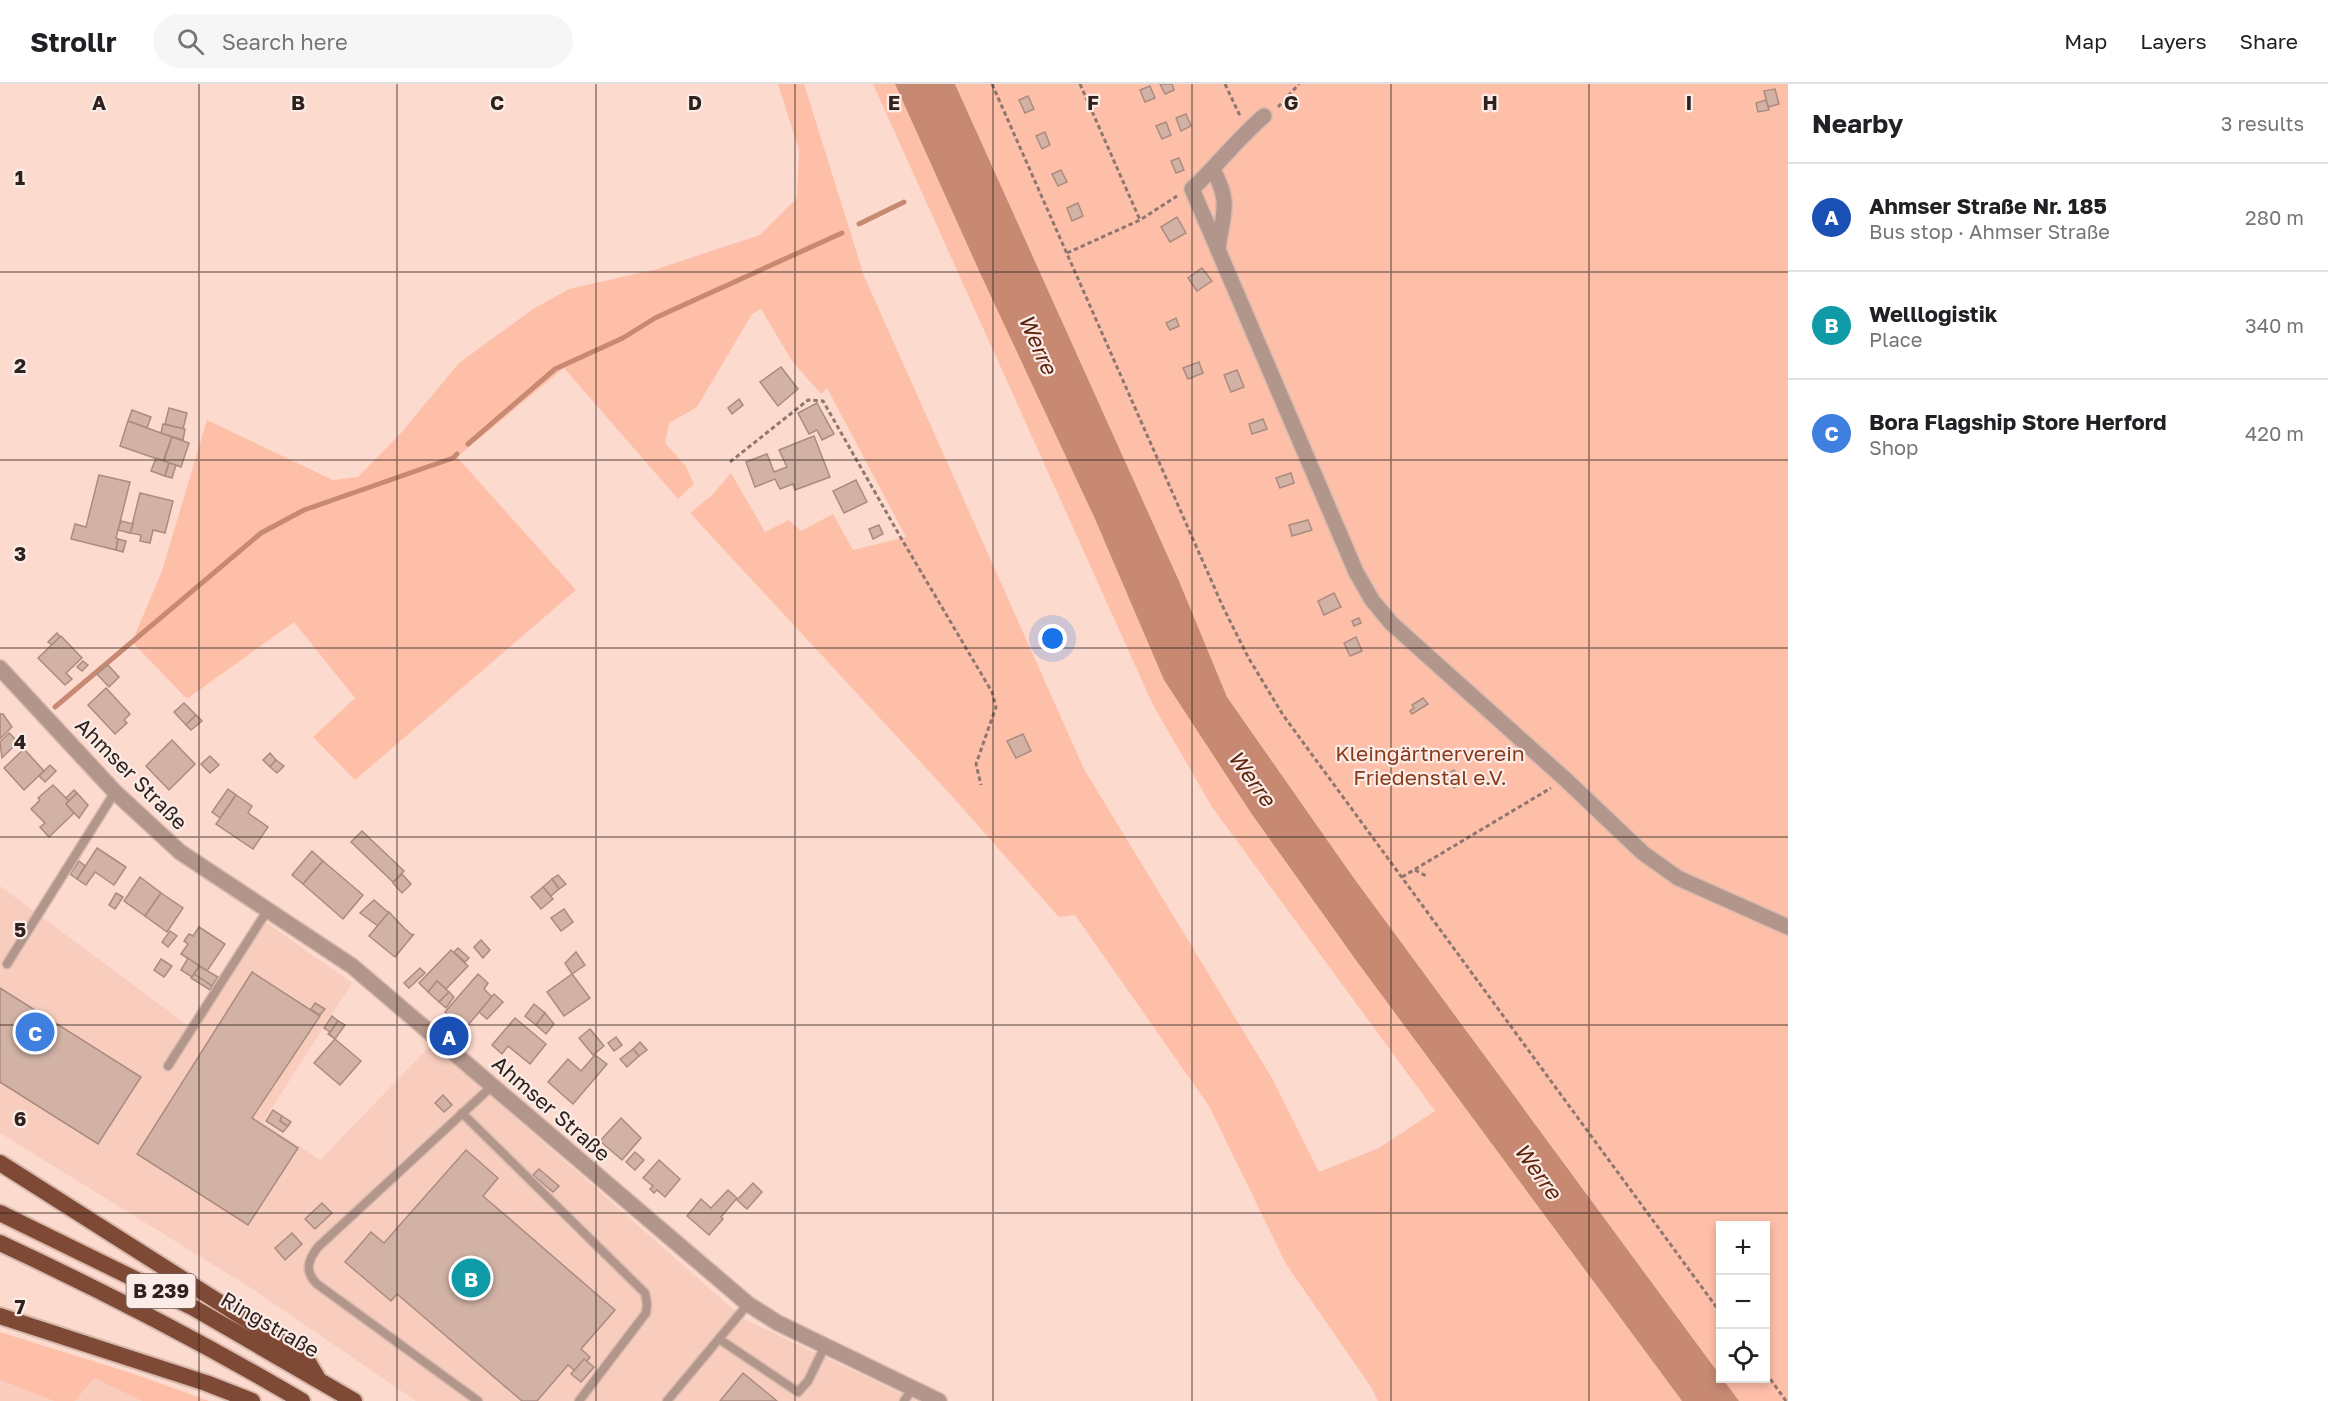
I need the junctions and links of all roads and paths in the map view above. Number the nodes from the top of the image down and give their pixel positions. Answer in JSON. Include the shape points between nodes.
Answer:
{"nodes":[{"id":1,"x":992,"y":84,"type":"edge"},
{"id":2,"x":1080,"y":84,"type":"edge"},
{"id":3,"x":1225,"y":84,"type":"edge"},
{"id":4,"x":1299,"y":84,"type":"edge"},
{"id":5,"x":1264,"y":116,"type":"joint"},
{"id":6,"x":1247,"y":130,"type":"junction"},
{"id":7,"x":1213,"y":170,"type":"junction"},
{"id":8,"x":1192,"y":189,"type":"junction"},
{"id":9,"x":1140,"y":220,"type":"junction"},
{"id":10,"x":1218,"y":252,"type":"junction"},
{"id":11,"x":1066,"y":253,"type":"junction"},
{"id":12,"x":730,"y":462,"type":"dead end"},
{"id":13,"x":0,"y":668,"type":"edge"},
{"id":14,"x":1565,"y":779,"type":"junction"},
{"id":15,"x":981,"y":785,"type":"dead end"},
{"id":16,"x":115,"y":792,"type":"junction"},
{"id":17,"x":1415,"y":870,"type":"junction"},
{"id":18,"x":1402,"y":877,"type":"junction"},
{"id":19,"x":1428,"y":878,"type":"dead end"},
{"id":20,"x":267,"y":911,"type":"junction"},
{"id":21,"x":1788,"y":927,"type":"edge"},
{"id":22,"x":7,"y":964,"type":"dead end"},
{"id":23,"x":168,"y":1066,"type":"dead end"},
{"id":24,"x":492,"y":1086,"type":"junction"},
{"id":25,"x":462,"y":1113,"type":"junction"},
{"id":26,"x":0,"y":1162,"type":"edge"},
{"id":27,"x":0,"y":1213,"type":"edge"},
{"id":28,"x":0,"y":1243,"type":"edge"},
{"id":29,"x":748,"y":1304,"type":"junction"},
{"id":30,"x":1716,"y":1307,"type":"edge"},
{"id":31,"x":0,"y":1316,"type":"edge"},
{"id":32,"x":719,"y":1339,"type":"junction"},
{"id":33,"x":825,"y":1346,"type":"junction"},
{"id":34,"x":317,"y":1378,"type":"junction"},
{"id":35,"x":1770,"y":1379,"type":"edge"},
{"id":36,"x":913,"y":1388,"type":"junction"},
{"id":37,"x":252,"y":1401,"type":"edge"},
{"id":38,"x":302,"y":1401,"type":"edge"},
{"id":39,"x":354,"y":1401,"type":"edge"},
{"id":40,"x":478,"y":1401,"type":"edge"},
{"id":41,"x":579,"y":1401,"type":"edge"},
{"id":42,"x":667,"y":1401,"type":"edge"},
{"id":43,"x":904,"y":1401,"type":"edge"},
{"id":44,"x":939,"y":1401,"type":"edge"},
{"id":45,"x":1786,"y":1401,"type":"edge"}],
"edges":[{"from":1,"to":11,"type":"path"},
{"from":2,"to":9,"type":"path"},
{"from":3,"to":6,"type":"path"},
{"from":4,"to":5,"type":"path"},
{"from":5,"to":6,"type":"street"},
{"from":6,"to":7,"type":"street"},
{"from":7,"to":8,"type":"street"},
{"from":7,"to":10,"type":"street","via":[[1225,201]]},
{"from":8,"to":9,"type":"path"},
{"from":8,"to":10,"type":"street"},
{"from":9,"to":11,"type":"path"},
{"from":10,"to":14,"type":"street","via":[[1356,572],[1372,600],[1391,623]]},
{"from":11,"to":18,"type":"path","via":[[1248,657],[1283,715]]},
{"from":12,"to":15,"type":"path","via":[[808,399],[823,401],[992,692],[996,707],[976,764]]},
{"from":13,"to":16,"type":"street","name":"Ahmser Straße"},
{"from":14,"to":17,"type":"path"},
{"from":14,"to":21,"type":"street","via":[[1643,853],[1678,878]]},
{"from":16,"to":20,"type":"street","name":"Ahmser Straße","via":[[180,852]]},
{"from":16,"to":22,"type":"lane"},
{"from":17,"to":18,"type":"path"},
{"from":17,"to":19,"type":"path"},
{"from":18,"to":30,"type":"path"},
{"from":20,"to":23,"type":"lane"},
{"from":20,"to":24,"type":"street","name":"Ahmser Straße","via":[[352,966]]},
{"from":24,"to":25,"type":"lane"},
{"from":24,"to":29,"type":"street","name":"Ahmser Straße"},
{"from":25,"to":40,"type":"lane","via":[[318,1247],[308,1268],[316,1284]]},
{"from":25,"to":41,"type":"lane","via":[[645,1293],[646,1313]]},
{"from":26,"to":34,"type":"highway","via":[[305,1357]]},
{"from":27,"to":34,"type":"highway","name":"Ringstraße","number":"B 239","via":[[194,1308]]},
{"from":28,"to":38,"type":"highway","number":"B 239","via":[[93,1287]]},
{"from":29,"to":32,"type":"lane"},
{"from":29,"to":33,"type":"street","name":"Ahmser Straße"},
{"from":31,"to":37,"type":"highway"},
{"from":32,"to":33,"type":"lane","via":[[798,1392],[808,1381]]},
{"from":32,"to":42,"type":"lane"},
{"from":33,"to":36,"type":"street","name":"Ahmser Straße"},
{"from":34,"to":39,"type":"highway","name":"Ringstraße","number":"B 239"},
{"from":35,"to":45,"type":"path"},
{"from":36,"to":43,"type":"lane"},
{"from":36,"to":44,"type":"street","name":"Ahmser Straße"}]}
